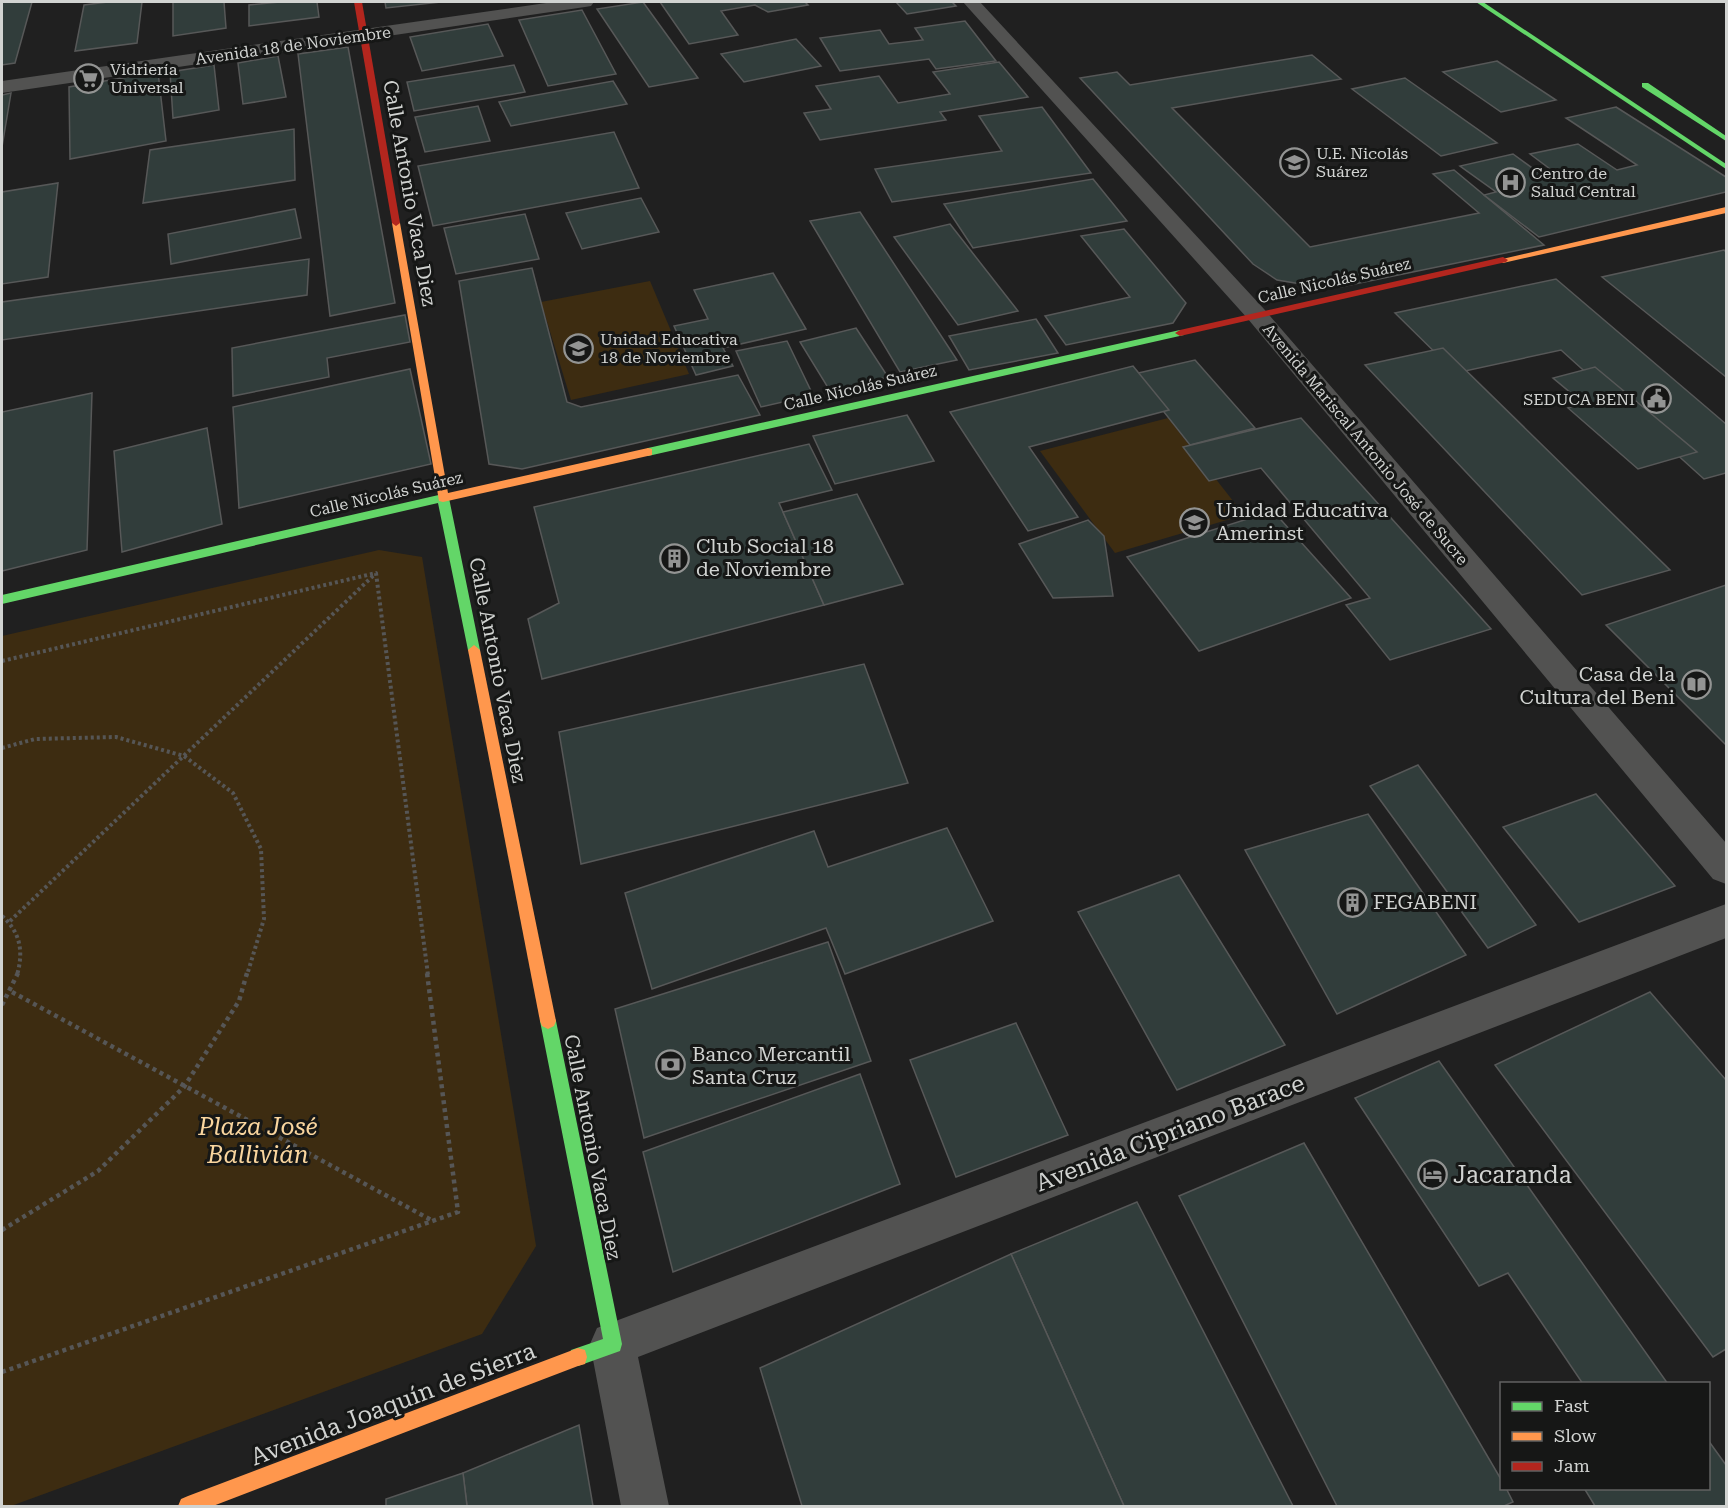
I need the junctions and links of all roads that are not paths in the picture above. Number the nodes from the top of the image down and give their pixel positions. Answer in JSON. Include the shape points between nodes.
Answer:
{"nodes":[{"id":1,"x":477,"y":2,"type":"edge"},
{"id":2,"x":585,"y":2,"type":"edge"},
{"id":3,"x":971,"y":2,"type":"edge"},
{"id":4,"x":1479,"y":2,"type":"edge"},
{"id":5,"x":361,"y":18,"type":"edge"},
{"id":6,"x":2,"y":71,"type":"edge"},
{"id":7,"x":1637,"y":80,"type":"dead end"},
{"id":8,"x":2,"y":87,"type":"edge"},
{"id":9,"x":1726,"y":139,"type":"edge"},
{"id":10,"x":1726,"y":167,"type":"edge"},
{"id":11,"x":1726,"y":210,"type":"edge"},
{"id":12,"x":1256,"y":314,"type":"junction"},
{"id":13,"x":443,"y":498,"type":"junction"},
{"id":14,"x":2,"y":600,"type":"edge"},
{"id":15,"x":1726,"y":868,"type":"edge"},
{"id":16,"x":1726,"y":921,"type":"edge"},
{"id":17,"x":613,"y":1344,"type":"junction"},
{"id":18,"x":188,"y":1506,"type":"edge"},
{"id":19,"x":645,"y":1506,"type":"edge"}],
"edges":[{"from":1,"to":5,"type":"street","name":"Avenida 18 de Noviembre"},
{"from":2,"to":5,"type":"street","name":"Avenida 18 de Noviembre"},
{"from":3,"to":12,"type":"street","name":"Avenida Mariscal Antonio José de Sucre"},
{"from":4,"to":10,"type":"street"},
{"from":5,"to":6,"type":"street","name":"Avenida 18 de Noviembre"},
{"from":5,"to":8,"type":"street","name":"Avenida 18 de Noviembre"},
{"from":5,"to":13,"type":"street","name":"Calle Antonio Vaca Diez"},
{"from":7,"to":9,"type":"street"},
{"from":11,"to":12,"type":"street","name":"Calle Nicolás Suárez"},
{"from":12,"to":13,"type":"street","name":"Calle Nicolás Suárez"},
{"from":12,"to":15,"type":"street","name":"Avenida Mariscal Antonio José de Sucre"},
{"from":13,"to":14,"type":"street","name":"Calle Nicolás Suárez"},
{"from":13,"to":17,"type":"street","name":"Calle Antonio Vaca Diez"},
{"from":16,"to":17,"type":"street","name":"Avenida Cipriano Barace"},
{"from":17,"to":18,"type":"street","name":"Avenida Joaquín de Sierra"},
{"from":17,"to":19,"type":"street"}]}
